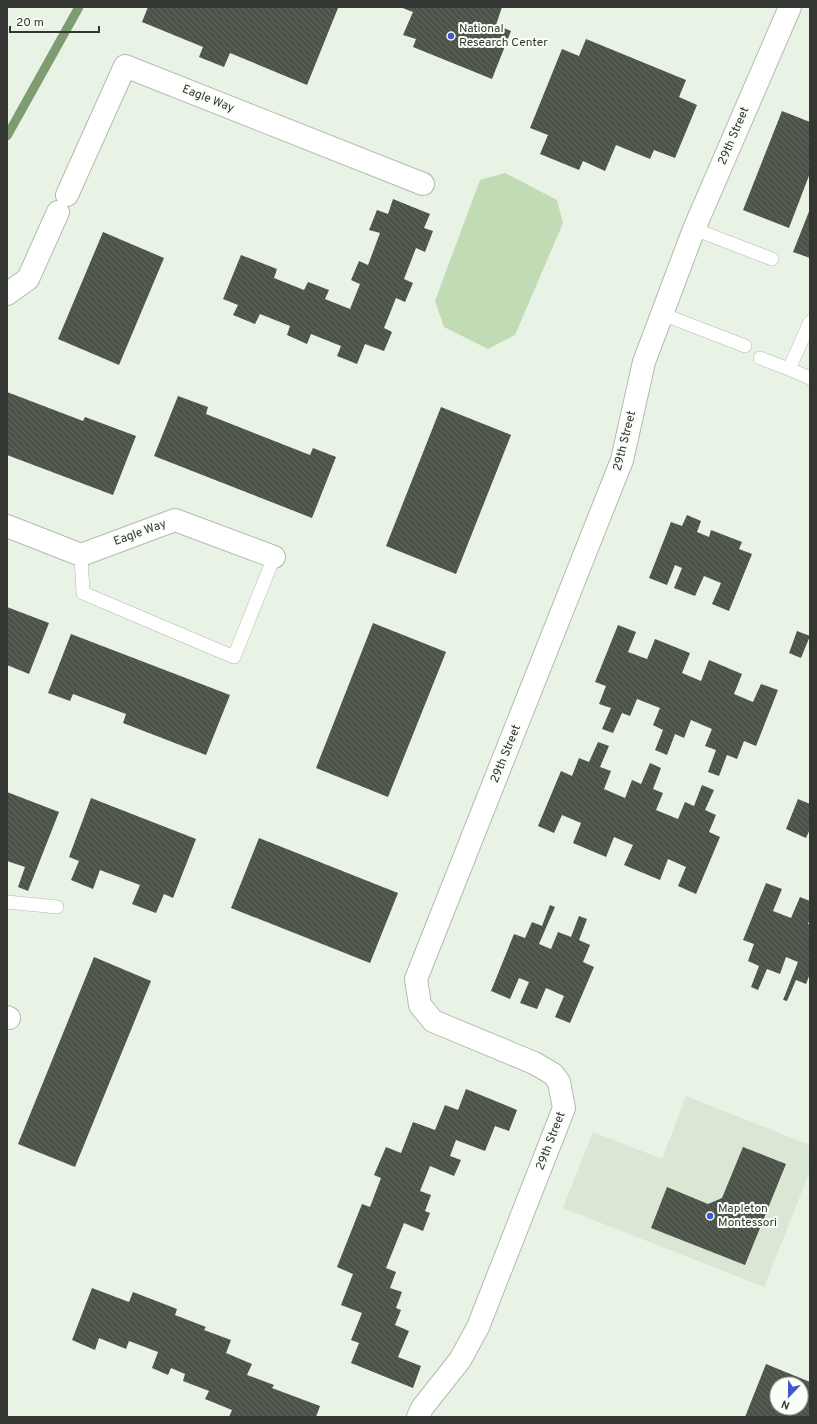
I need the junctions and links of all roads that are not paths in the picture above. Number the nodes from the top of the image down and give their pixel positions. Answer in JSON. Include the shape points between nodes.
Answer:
{"nodes":[{"id":1,"x":790,"y":7,"type":"edge"},
{"id":2,"x":423,"y":184,"type":"dead end"},
{"id":3,"x":694,"y":229,"type":"junction"},
{"id":4,"x":772,"y":259,"type":"dead end"},
{"id":5,"x":7,"y":294,"type":"edge"},
{"id":6,"x":662,"y":314,"type":"junction"},
{"id":7,"x":810,"y":322,"type":"edge"},
{"id":8,"x":745,"y":346,"type":"dead end"},
{"id":9,"x":760,"y":358,"type":"dead end"},
{"id":10,"x":789,"y":369,"type":"junction"},
{"id":11,"x":810,"y":378,"type":"edge"},
{"id":12,"x":7,"y":526,"type":"edge"},
{"id":13,"x":81,"y":555,"type":"junction"},
{"id":14,"x":274,"y":557,"type":"joint"},
{"id":15,"x":7,"y":902,"type":"edge"},
{"id":16,"x":57,"y":907,"type":"dead end"},
{"id":17,"x":418,"y":1417,"type":"edge"}],
"edges":[{"from":1,"to":3,"type":"street","name":"29th Street"},
{"from":2,"to":5,"type":"street","name":"Eagle Way","via":[[125,66],[28,279]]},
{"from":3,"to":4,"type":"lane"},
{"from":3,"to":6,"type":"street","name":"29th Street"},
{"from":6,"to":8,"type":"lane"},
{"from":6,"to":17,"type":"street","name":"29th Street","via":[[644,362],[622,460],[416,979],[420,1005],[434,1021],[534,1062],[553,1074],[559,1082],[564,1108],[478,1328],[460,1360],[422,1408]]},
{"from":7,"to":10,"type":"lane"},
{"from":9,"to":10,"type":"lane"},
{"from":10,"to":11,"type":"lane"},
{"from":12,"to":13,"type":"street"},
{"from":13,"to":14,"type":"street","name":"Eagle Way","via":[[175,520]]},
{"from":13,"to":14,"type":"lane","via":[[83,593],[234,657]]},
{"from":15,"to":16,"type":"lane"}]}
